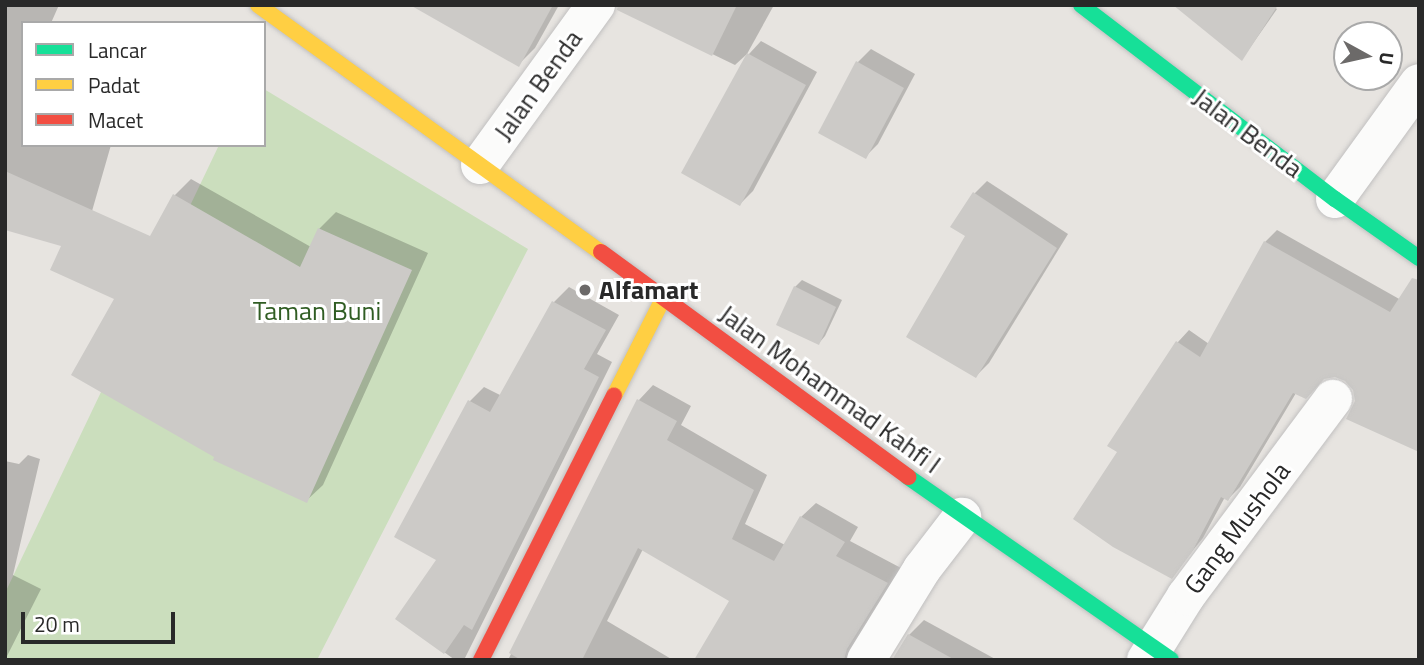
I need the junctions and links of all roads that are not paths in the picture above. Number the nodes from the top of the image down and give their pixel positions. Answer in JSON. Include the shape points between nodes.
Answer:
{"nodes":[{"id":1,"x":258,"y":5,"type":"edge"},
{"id":2,"x":596,"y":5,"type":"edge"},
{"id":3,"x":1081,"y":5,"type":"edge"},
{"id":4,"x":1419,"y":83,"type":"edge"},
{"id":5,"x":480,"y":165,"type":"junction"},
{"id":6,"x":1335,"y":200,"type":"junction"},
{"id":7,"x":1419,"y":258,"type":"edge"},
{"id":8,"x":664,"y":297,"type":"junction"},
{"id":9,"x":1333,"y":400,"type":"dead end"},
{"id":10,"x":962,"y":517,"type":"junction"},
{"id":11,"x":1157,"y":656,"type":"edge"},
{"id":12,"x":481,"y":660,"type":"edge"},
{"id":13,"x":866,"y":660,"type":"edge"}],
"edges":[{"from":1,"to":5,"type":"main road","name":"Jalan Mohammad Kahfi I"},
{"from":2,"to":5,"type":"street","name":"Jalan Benda"},
{"from":3,"to":6,"type":"main road","name":"Jalan Benda"},
{"from":4,"to":6,"type":"street"},
{"from":5,"to":8,"type":"main road","name":"Jalan Mohammad Kahfi I"},
{"from":6,"to":7,"type":"main road","name":"Jalan Benda"},
{"from":8,"to":10,"type":"main road","name":"Jalan Mohammad Kahfi I"},
{"from":8,"to":12,"type":"main road"},
{"from":9,"to":11,"type":"street","name":"Gang Mushola","via":[[1186,596]]},
{"from":10,"to":11,"type":"main road","name":"Jalan Mohammad Kahfi I"},
{"from":10,"to":13,"type":"street","via":[[922,569]]}]}
